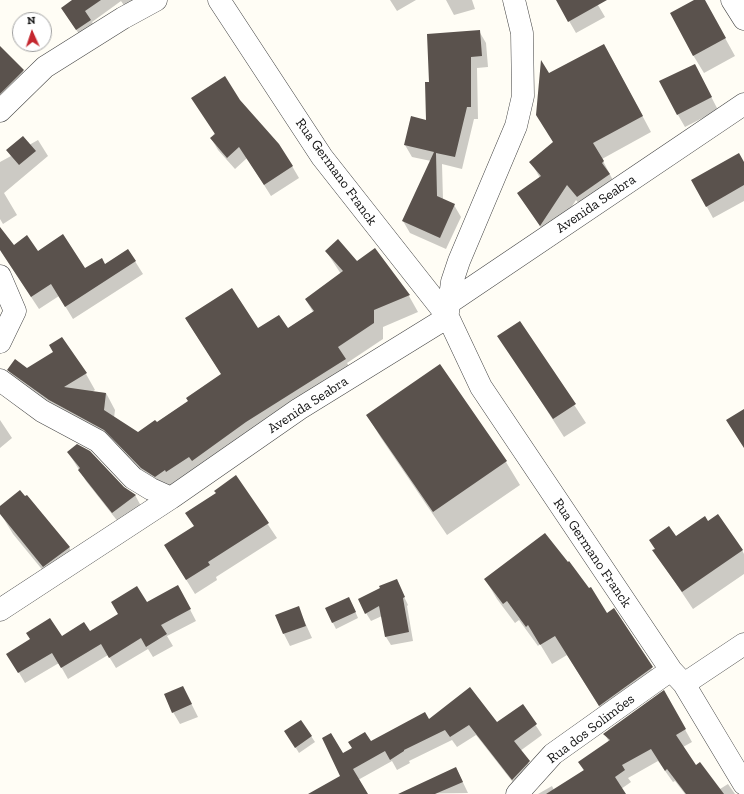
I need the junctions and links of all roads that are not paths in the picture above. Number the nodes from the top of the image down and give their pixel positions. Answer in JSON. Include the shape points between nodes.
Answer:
{"nodes":[{"id":1,"x":156,"y":0,"type":"edge"},
{"id":2,"x":219,"y":0,"type":"edge"},
{"id":3,"x":514,"y":0,"type":"edge"},
{"id":4,"x":732,"y":0,"type":"edge"},
{"id":5,"x":744,"y":19,"type":"edge"},
{"id":6,"x":744,"y":104,"type":"edge"},
{"id":7,"x":0,"y":111,"type":"edge"},
{"id":8,"x":0,"y":276,"type":"edge"},
{"id":9,"x":448,"y":310,"type":"junction"},
{"id":10,"x":0,"y":342,"type":"edge"},
{"id":11,"x":0,"y":380,"type":"edge"},
{"id":12,"x":171,"y":498,"type":"junction"},
{"id":13,"x":0,"y":610,"type":"edge"},
{"id":14,"x":744,"y":644,"type":"edge"},
{"id":15,"x":678,"y":677,"type":"junction"},
{"id":16,"x":744,"y":784,"type":"edge"},
{"id":17,"x":517,"y":794,"type":"edge"}],
"edges":[{"from":1,"to":7,"type":"street","via":[[45,67]]},
{"from":2,"to":9,"type":"street","name":"Rua Germano Franck","via":[[322,157]]},
{"from":3,"to":9,"type":"street","via":[[522,33],[523,96],[516,126],[459,261],[452,282]]},
{"from":4,"to":5,"type":"street"},
{"from":6,"to":9,"type":"street","name":"Avenida Seabra"},
{"from":8,"to":10,"type":"street","via":[[15,311]]},
{"from":9,"to":12,"type":"street","name":"Avenida Seabra"},
{"from":9,"to":15,"type":"street","name":"Rua Germano Franck","via":[[480,387]]},
{"from":11,"to":12,"type":"street","via":[[42,411],[98,441],[134,478]]},
{"from":12,"to":13,"type":"street","name":"Avenida Seabra"},
{"from":14,"to":15,"type":"street","name":"Rua dos Solimões"},
{"from":15,"to":16,"type":"street","name":"Rua Germano Franck"},
{"from":15,"to":17,"type":"street","name":"Rua dos Solimões","via":[[553,754]]}]}
